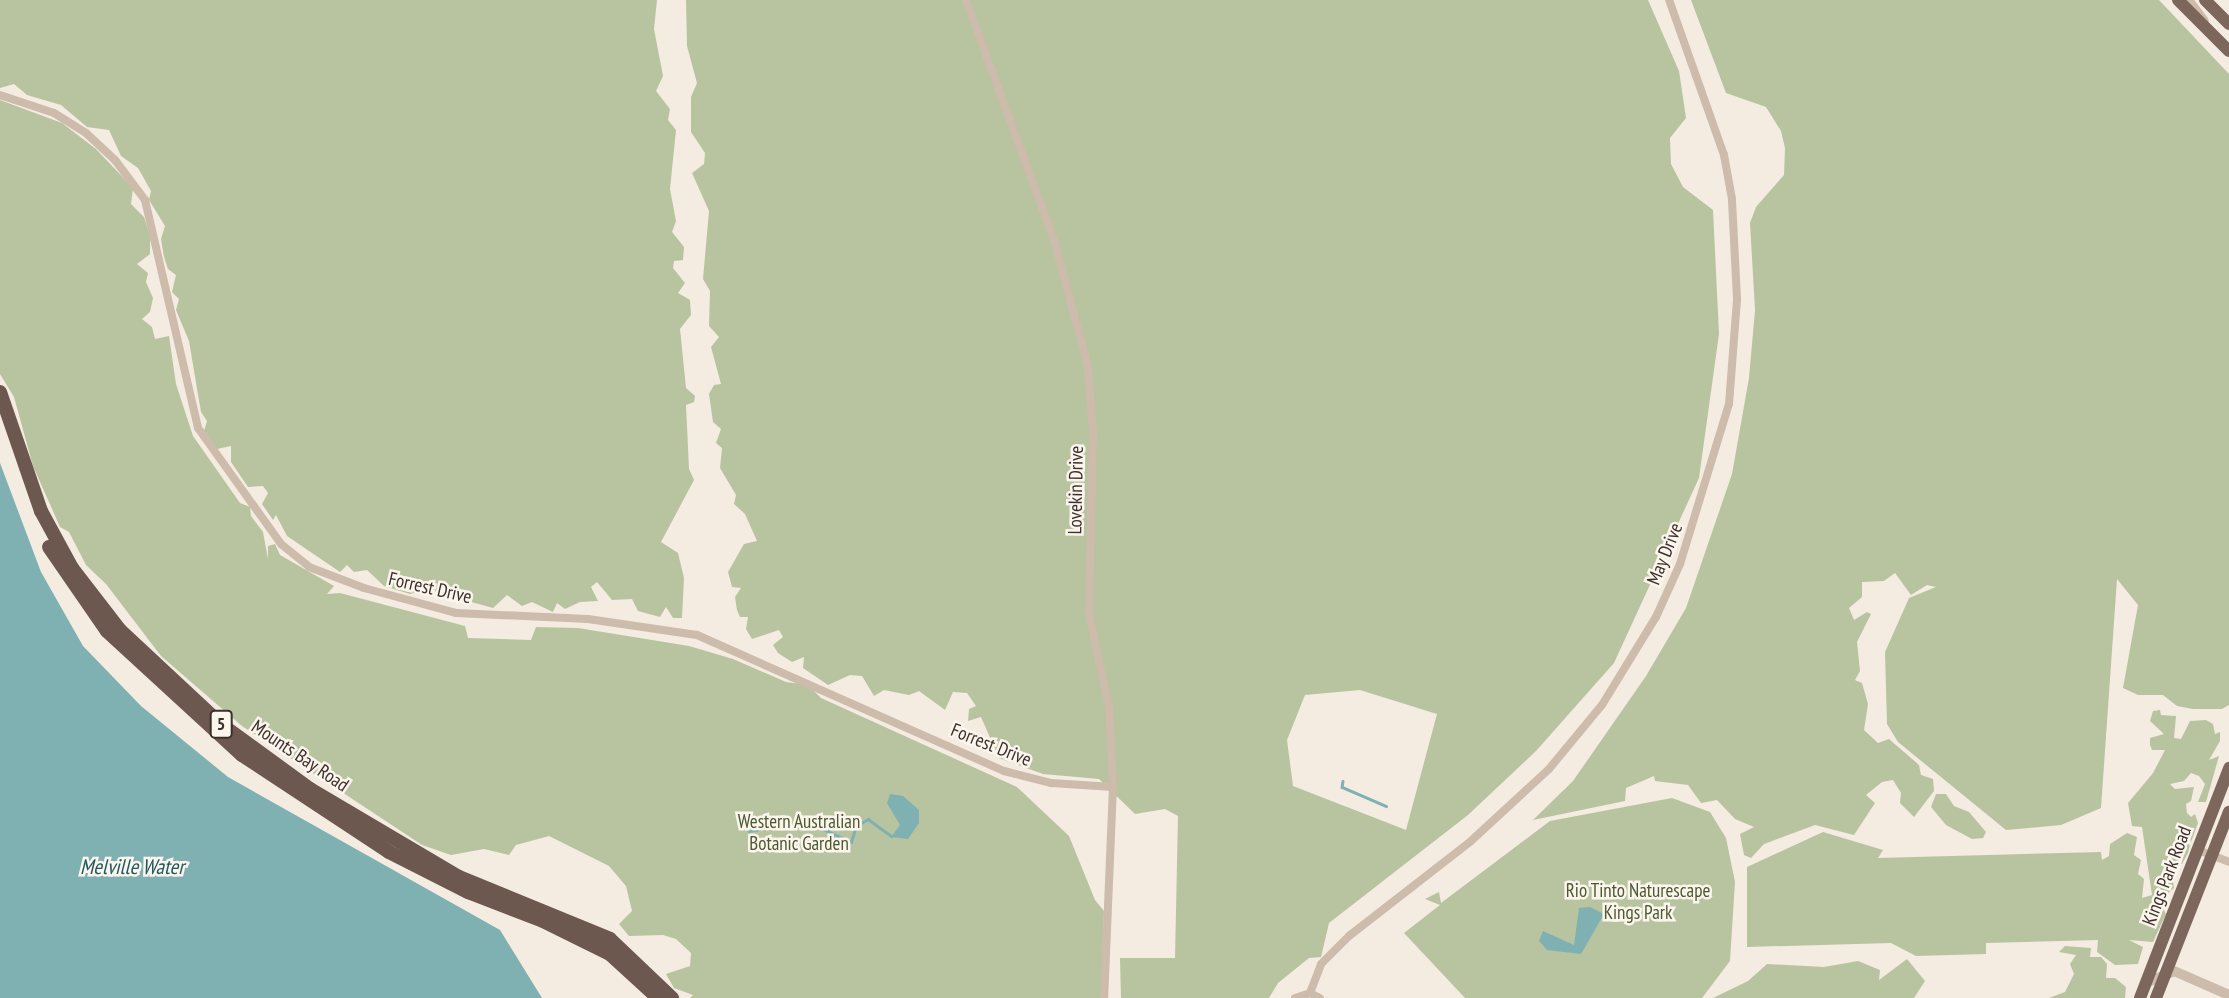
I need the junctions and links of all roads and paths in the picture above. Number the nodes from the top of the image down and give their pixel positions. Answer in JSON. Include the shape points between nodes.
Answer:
{"nodes":[{"id":1,"x":966,"y":0,"type":"edge"},
{"id":2,"x":1669,"y":0,"type":"edge"},
{"id":3,"x":2178,"y":0,"type":"edge"},
{"id":4,"x":2188,"y":0,"type":"edge"},
{"id":5,"x":2205,"y":0,"type":"edge"},
{"id":6,"x":2229,"y":24,"type":"edge"},
{"id":7,"x":2209,"y":31,"type":"junction"},
{"id":8,"x":2229,"y":51,"type":"edge"},
{"id":9,"x":0,"y":95,"type":"edge"},
{"id":10,"x":0,"y":392,"type":"edge"},
{"id":11,"x":0,"y":422,"type":"edge"},
{"id":12,"x":2229,"y":768,"type":"edge"},
{"id":13,"x":1113,"y":787,"type":"junction"},
{"id":14,"x":2229,"y":812,"type":"edge"},
{"id":15,"x":2198,"y":850,"type":"junction"},
{"id":16,"x":2212,"y":855,"type":"junction"},
{"id":17,"x":2229,"y":862,"type":"edge"},
{"id":18,"x":2159,"y":948,"type":"junction"},
{"id":19,"x":2166,"y":972,"type":"junction"},
{"id":20,"x":2146,"y":983,"type":"junction"},
{"id":21,"x":1310,"y":993,"type":"junction"},
{"id":22,"x":2229,"y":995,"type":"edge"},
{"id":23,"x":658,"y":998,"type":"edge"},
{"id":24,"x":672,"y":998,"type":"edge"},
{"id":25,"x":1104,"y":998,"type":"edge"},
{"id":26,"x":1295,"y":998,"type":"edge"},
{"id":27,"x":1320,"y":998,"type":"edge"},
{"id":28,"x":2140,"y":998,"type":"edge"},
{"id":29,"x":2156,"y":998,"type":"edge"}],
"edges":[{"from":1,"to":13,"type":"street","name":"Lovekin Drive","via":[[1055,243],[1088,368],[1093,430],[1089,615],[1109,707]]},
{"from":2,"to":21,"type":"street","name":"May Drive","via":[[1724,155],[1732,199],[1737,299],[1729,404],[1680,564],[1656,617],[1602,705],[1549,769],[1471,841],[1349,936],[1321,964]]},
{"from":3,"to":7,"type":"main road"},
{"from":4,"to":7,"type":"street"},
{"from":5,"to":6,"type":"main road"},
{"from":7,"to":8,"type":"main road"},
{"from":9,"to":13,"type":"street","name":"Forrest Drive","via":[[54,113],[86,133],[115,160],[145,200],[198,428],[281,544],[309,567],[329,577],[456,613],[588,619],[697,635],[1004,771],[1051,783]]},
{"from":10,"to":24,"type":"highway","name":"Mounts Bay Road","number":"5","via":[[41,511],[72,569],[120,630],[222,725],[310,789],[459,877],[610,939]]},
{"from":11,"to":23,"type":"highway","name":"Mounts Bay Road","number":"5","via":[[38,527],[60,567],[107,631],[171,695],[242,755],[344,825],[468,892],[586,940],[634,972]]},
{"from":12,"to":15,"type":"main road","name":"Kings Park Road"},
{"from":13,"to":25,"type":"street","name":"Lovekin Drive"},
{"from":14,"to":16,"type":"main road","name":"Kings Park Road"},
{"from":15,"to":16,"type":"street"},
{"from":15,"to":18,"type":"main road","name":"Kings Park Road"},
{"from":16,"to":17,"type":"street"},
{"from":16,"to":19,"type":"main road","name":"Kings Park Road"},
{"from":18,"to":19,"type":"street"},
{"from":18,"to":20,"type":"main road","name":"Kings Park Road"},
{"from":19,"to":20,"type":"street"},
{"from":19,"to":22,"type":"street","via":[[2174,971]]},
{"from":19,"to":29,"type":"main road","name":"Kings Park Road"},
{"from":20,"to":28,"type":"main road","name":"Kings Park Road"},
{"from":21,"to":26,"type":"street"},
{"from":21,"to":27,"type":"street"}]}
